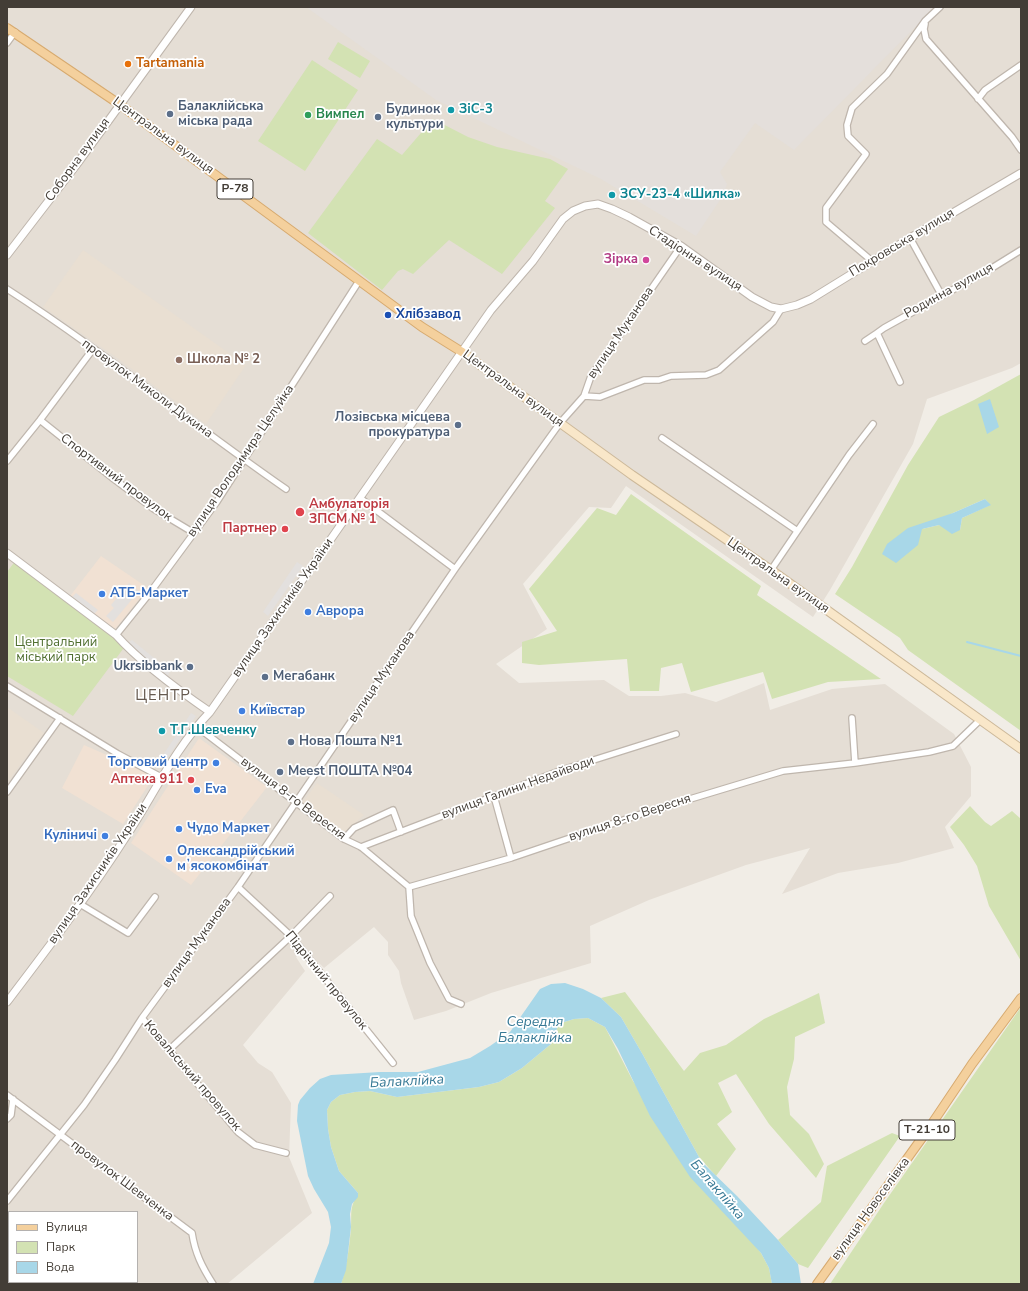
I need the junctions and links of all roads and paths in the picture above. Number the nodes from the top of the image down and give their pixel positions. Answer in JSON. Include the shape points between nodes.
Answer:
{"nodes":[{"id":1,"x":191,"y":7,"type":"edge"},
{"id":2,"x":940,"y":7,"type":"edge"},
{"id":3,"x":925,"y":21,"type":"junction"},
{"id":4,"x":11,"y":30,"type":"edge"},
{"id":5,"x":7,"y":43,"type":"edge"},
{"id":6,"x":1021,"y":64,"type":"edge"},
{"id":7,"x":978,"y":99,"type":"junction"},
{"id":8,"x":119,"y":104,"type":"junction"},
{"id":9,"x":1021,"y":150,"type":"edge"},
{"id":10,"x":1021,"y":173,"type":"edge"},
{"id":11,"x":585,"y":206,"type":"joint"},
{"id":12,"x":910,"y":238,"type":"junction"},
{"id":13,"x":681,"y":246,"type":"junction"},
{"id":14,"x":1021,"y":250,"type":"edge"},
{"id":15,"x":7,"y":255,"type":"edge"},
{"id":16,"x":872,"y":261,"type":"junction"},
{"id":17,"x":359,"y":281,"type":"junction"},
{"id":18,"x":7,"y":289,"type":"edge"},
{"id":19,"x":942,"y":296,"type":"junction"},
{"id":20,"x":781,"y":309,"type":"junction"},
{"id":21,"x":877,"y":333,"type":"junction"},
{"id":22,"x":866,"y":341,"type":"dead end"},
{"id":23,"x":94,"y":349,"type":"junction"},
{"id":24,"x":462,"y":352,"type":"junction"},
{"id":25,"x":900,"y":382,"type":"dead end"},
{"id":26,"x":584,"y":396,"type":"junction"},
{"id":27,"x":40,"y":420,"type":"junction"},
{"id":28,"x":560,"y":423,"type":"junction"},
{"id":29,"x":873,"y":424,"type":"dead end"},
{"id":30,"x":662,"y":438,"type":"dead end"},
{"id":31,"x":243,"y":459,"type":"junction"},
{"id":32,"x":7,"y":461,"type":"edge"},
{"id":33,"x":286,"y":489,"type":"dead end"},
{"id":34,"x":360,"y":498,"type":"junction"},
{"id":35,"x":796,"y":530,"type":"junction"},
{"id":36,"x":194,"y":533,"type":"junction"},
{"id":37,"x":7,"y":554,"type":"edge"},
{"id":38,"x":455,"y":570,"type":"junction"},
{"id":39,"x":771,"y":570,"type":"junction"},
{"id":40,"x":116,"y":635,"type":"junction"},
{"id":41,"x":7,"y":686,"type":"edge"},
{"id":42,"x":210,"y":712,"type":"junction"},
{"id":43,"x":60,"y":718,"type":"junction"},
{"id":44,"x":852,"y":718,"type":"dead end"},
{"id":45,"x":980,"y":720,"type":"junction"},
{"id":46,"x":196,"y":726,"type":"junction"},
{"id":47,"x":676,"y":734,"type":"dead end"},
{"id":48,"x":1021,"y":749,"type":"edge"},
{"id":49,"x":855,"y":763,"type":"junction"},
{"id":50,"x":161,"y":777,"type":"junction"},
{"id":51,"x":7,"y":792,"type":"edge"},
{"id":52,"x":494,"y":796,"type":"junction"},
{"id":53,"x":296,"y":802,"type":"junction"},
{"id":54,"x":401,"y":832,"type":"junction"},
{"id":55,"x":344,"y":839,"type":"junction"},
{"id":56,"x":361,"y":847,"type":"junction"},
{"id":57,"x":511,"y":858,"type":"junction"},
{"id":58,"x":238,"y":887,"type":"junction"},
{"id":59,"x":409,"y":887,"type":"junction"},
{"id":60,"x":330,"y":896,"type":"dead end"},
{"id":61,"x":155,"y":897,"type":"dead end"},
{"id":62,"x":80,"y":904,"type":"junction"},
{"id":63,"x":291,"y":936,"type":"junction"},
{"id":64,"x":1021,"y":998,"type":"edge"},
{"id":65,"x":7,"y":1002,"type":"edge"},
{"id":66,"x":461,"y":1004,"type":"dead end"},
{"id":67,"x":142,"y":1018,"type":"junction"},
{"id":68,"x":170,"y":1049,"type":"junction"},
{"id":69,"x":393,"y":1063,"type":"dead end"},
{"id":70,"x":7,"y":1095,"type":"edge"},
{"id":71,"x":13,"y":1099,"type":"junction"},
{"id":72,"x":7,"y":1119,"type":"edge"},
{"id":73,"x":60,"y":1134,"type":"junction"},
{"id":74,"x":286,"y":1153,"type":"dead end"},
{"id":75,"x":7,"y":1201,"type":"edge"},
{"id":76,"x":213,"y":1284,"type":"edge"},
{"id":77,"x":817,"y":1284,"type":"edge"}],
"edges":[{"from":1,"to":8,"type":"street","name":"Соборна вулиця"},
{"from":2,"to":3,"type":"street"},
{"from":3,"to":7,"type":"street","via":[[926,38]]},
{"from":3,"to":16,"type":"street","via":[[887,74],[852,108],[847,125],[848,136],[866,154],[826,208],[826,222]]},
{"from":4,"to":5,"type":"street"},
{"from":4,"to":8,"type":"main road","name":"Центральна вулиця","number":"Р-78"},
{"from":6,"to":7,"type":"street","via":[[985,90]]},
{"from":7,"to":9,"type":"street"},
{"from":8,"to":15,"type":"street","name":"Соборна вулиця","via":[[77,164]]},
{"from":8,"to":17,"type":"main road","name":"Центральна вулиця","number":"Р-78"},
{"from":10,"to":12,"type":"street","name":"Покровська вулиця"},
{"from":11,"to":13,"type":"street","name":"Стадіонна вулиця","via":[[598,204],[612,209]]},
{"from":11,"to":24,"type":"street","name":"вулиця Захисників України","via":[[563,219],[533,261],[491,310]]},
{"from":12,"to":16,"type":"street","name":"Покровська вулиця"},
{"from":12,"to":19,"type":"street"},
{"from":13,"to":20,"type":"street","name":"Стадіонна вулиця","via":[[752,296],[771,307]]},
{"from":13,"to":26,"type":"street","name":"вулиця Муканова","via":[[591,376]]},
{"from":14,"to":19,"type":"street","name":"Родинна вулиця"},
{"from":16,"to":20,"type":"street","name":"Покровська вулиця","via":[[811,299]]},
{"from":17,"to":24,"type":"main road","name":"Центральна вулиця","number":"Р-78","via":[[422,327]]},
{"from":17,"to":31,"type":"street","name":"вулиця Володимира Целуйка"},
{"from":18,"to":23,"type":"street","name":"провулок Миколи Дукина"},
{"from":19,"to":21,"type":"street","name":"Родинна вулиця"},
{"from":20,"to":26,"type":"street","via":[[773,322],[719,370],[706,375],[644,380],[600,397]]},
{"from":21,"to":22,"type":"street","name":"Родинна вулиця"},
{"from":21,"to":25,"type":"street"},
{"from":23,"to":27,"type":"street"},
{"from":23,"to":31,"type":"street","name":"провулок Миколи Дукина"},
{"from":24,"to":28,"type":"main road","name":"Центральна вулиця","number":"Р-78"},
{"from":24,"to":34,"type":"street","name":"вулиця Захисників України"},
{"from":26,"to":28,"type":"street","name":"вулиця Муканова"},
{"from":27,"to":32,"type":"street"},
{"from":27,"to":36,"type":"street","name":"Спортивний провулок","via":[[154,509]]},
{"from":28,"to":38,"type":"street","name":"вулиця Муканова"},
{"from":28,"to":39,"type":"main road","name":"Центральна вулиця","number":"Р-78"},
{"from":29,"to":35,"type":"street"},
{"from":30,"to":35,"type":"street"},
{"from":31,"to":33,"type":"street","name":"провулок Миколи Дукина"},
{"from":31,"to":36,"type":"street","name":"вулиця Володимира Целуйка"},
{"from":34,"to":38,"type":"street"},
{"from":34,"to":42,"type":"street","name":"вулиця Захисників України"},
{"from":35,"to":39,"type":"street"},
{"from":36,"to":40,"type":"street","name":"вулиця Володимира Целуйка"},
{"from":37,"to":40,"type":"street"},
{"from":38,"to":53,"type":"street","name":"вулиця Муканова"},
{"from":39,"to":45,"type":"main road","name":"Центральна вулиця","number":"Р-78"},
{"from":40,"to":42,"type":"street","via":[[126,647]]},
{"from":41,"to":43,"type":"street"},
{"from":42,"to":46,"type":"street","name":"вулиця Захисників України"},
{"from":43,"to":50,"type":"street"},
{"from":43,"to":51,"type":"street"},
{"from":44,"to":49,"type":"street"},
{"from":45,"to":48,"type":"main road","name":"Центральна вулиця","number":"Р-78"},
{"from":45,"to":49,"type":"street","name":"вулиця 8-го Вересня","via":[[953,746]]},
{"from":46,"to":50,"type":"street","name":"вулиця Захисників України"},
{"from":46,"to":53,"type":"street","name":"вулиця 8-го Вересня"},
{"from":47,"to":52,"type":"street","name":"вулиця Галини Недайводи","via":[[562,770]]},
{"from":49,"to":57,"type":"street","name":"вулиця 8-го Вересня","via":[[784,771],[647,812]]},
{"from":50,"to":62,"type":"street","name":"вулиця Захисників України","via":[[128,835]]},
{"from":52,"to":54,"type":"street","name":"вулиця Галини Недайводи"},
{"from":52,"to":57,"type":"street"},
{"from":53,"to":55,"type":"street","name":"вулиця 8-го Вересня"},
{"from":53,"to":58,"type":"street","name":"вулиця Муканова"},
{"from":54,"to":55,"type":"street","via":[[393,810],[354,828]]},
{"from":54,"to":56,"type":"street","name":"вулиця Галини Недайводи"},
{"from":55,"to":56,"type":"street","name":"вулиця 8-го Вересня"},
{"from":56,"to":59,"type":"street","name":"вулиця 8-го Вересня"},
{"from":57,"to":59,"type":"street","name":"вулиця 8-го Вересня"},
{"from":58,"to":63,"type":"street","name":"Підрічний провулок"},
{"from":58,"to":67,"type":"street","name":"вулиця Муканова"},
{"from":59,"to":66,"type":"street","via":[[411,916],[430,963],[449,999]]},
{"from":60,"to":63,"type":"street"},
{"from":61,"to":62,"type":"street","via":[[128,933]]},
{"from":62,"to":65,"type":"street","name":"вулиця Захисників України"},
{"from":63,"to":68,"type":"street"},
{"from":63,"to":69,"type":"street","name":"Підрічний провулок"},
{"from":64,"to":77,"type":"main road","name":"вулиця Новоселівка","number":"Т-21-10"},
{"from":67,"to":68,"type":"street","name":"Ковальський провулок"},
{"from":67,"to":73,"type":"street","name":"вулиця Муканова","via":[[84,1105]]},
{"from":68,"to":74,"type":"street","name":"Ковальський провулок","via":[[238,1132],[255,1145]]},
{"from":70,"to":71,"type":"street","name":"провулок Шевченка"},
{"from":71,"to":72,"type":"street","via":[[11,1115]]},
{"from":71,"to":73,"type":"street","name":"провулок Шевченка"},
{"from":73,"to":75,"type":"street","name":"вулиця Муканова"},
{"from":73,"to":76,"type":"street","name":"провулок Шевченка","via":[[192,1233],[201,1266]]}]}
